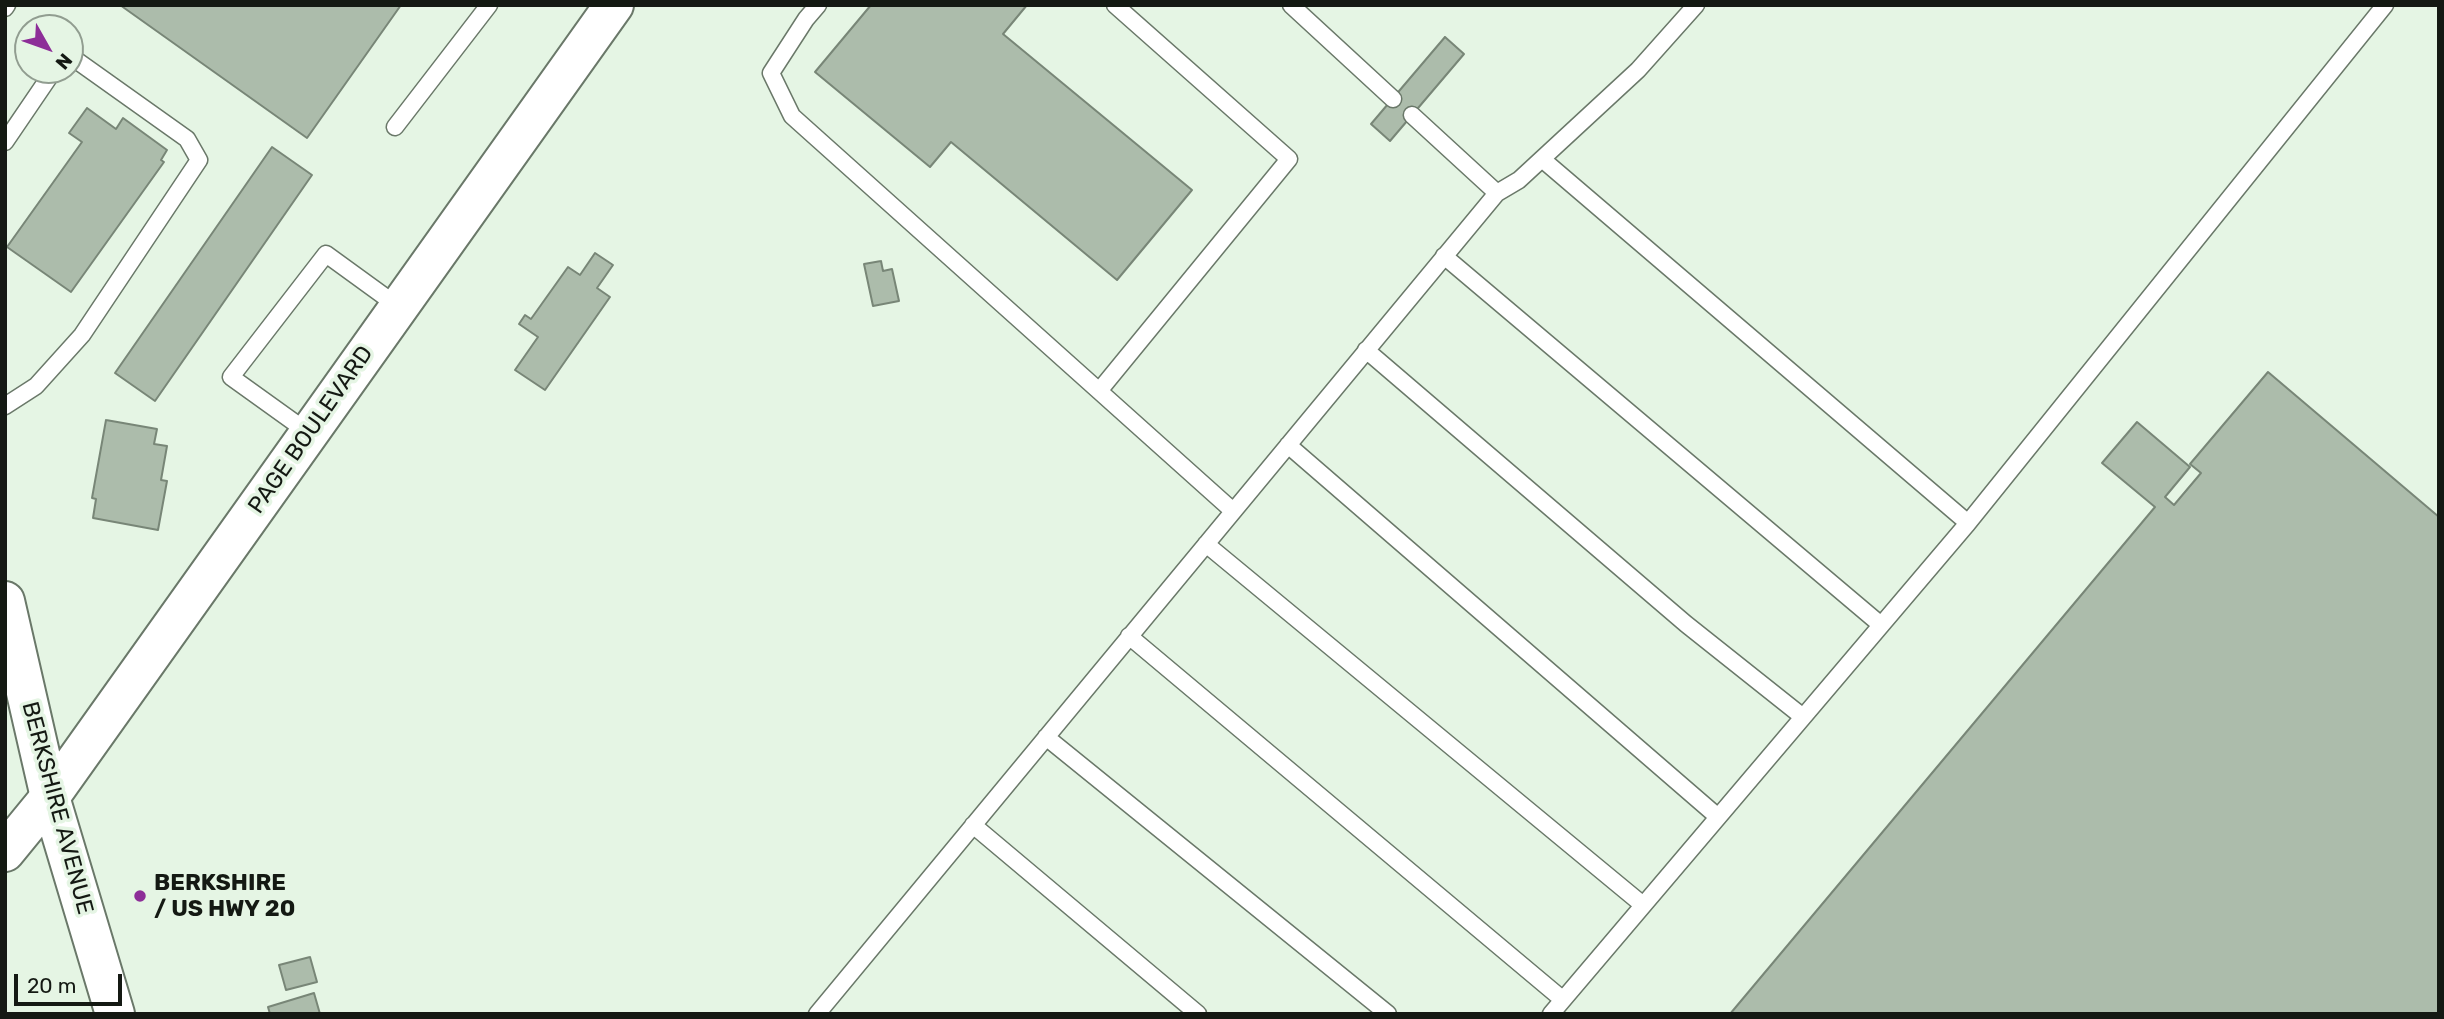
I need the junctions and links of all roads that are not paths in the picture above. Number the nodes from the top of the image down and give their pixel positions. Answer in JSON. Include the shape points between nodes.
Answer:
{"nodes":[{"id":1,"x":489,"y":5,"type":"edge"},
{"id":2,"x":614,"y":5,"type":"edge"},
{"id":3,"x":818,"y":5,"type":"edge"},
{"id":4,"x":1115,"y":5,"type":"edge"},
{"id":5,"x":1291,"y":5,"type":"edge"},
{"id":6,"x":1696,"y":5,"type":"edge"},
{"id":7,"x":2385,"y":5,"type":"edge"},
{"id":8,"x":84,"y":66,"type":"edge"},
{"id":9,"x":44,"y":84,"type":"edge"},
{"id":10,"x":1393,"y":99,"type":"dead end"},
{"id":11,"x":1412,"y":115,"type":"dead end"},
{"id":12,"x":395,"y":127,"type":"dead end"},
{"id":13,"x":5,"y":142,"type":"edge"},
{"id":14,"x":1542,"y":159,"type":"junction"},
{"id":15,"x":1497,"y":192,"type":"junction"},
{"id":16,"x":1444,"y":256,"type":"junction"},
{"id":17,"x":399,"y":307,"type":"junction"},
{"id":18,"x":1366,"y":350,"type":"junction"},
{"id":19,"x":1099,"y":391,"type":"junction"},
{"id":20,"x":5,"y":406,"type":"edge"},
{"id":21,"x":309,"y":433,"type":"junction"},
{"id":22,"x":1288,"y":444,"type":"junction"},
{"id":23,"x":1233,"y":511,"type":"junction"},
{"id":24,"x":1968,"y":523,"type":"junction"},
{"id":25,"x":1206,"y":544,"type":"junction"},
{"id":26,"x":8,"y":623,"type":"edge"},
{"id":27,"x":1881,"y":625,"type":"junction"},
{"id":28,"x":1129,"y":636,"type":"junction"},
{"id":29,"x":1803,"y":717,"type":"junction"},
{"id":30,"x":1046,"y":737,"type":"junction"},
{"id":31,"x":50,"y":797,"type":"junction"},
{"id":32,"x":1718,"y":817,"type":"junction"},
{"id":33,"x":973,"y":825,"type":"junction"},
{"id":34,"x":6,"y":849,"type":"edge"},
{"id":35,"x":1643,"y":905,"type":"junction"},
{"id":36,"x":1562,"y":999,"type":"junction"},
{"id":37,"x":115,"y":1014,"type":"edge"},
{"id":38,"x":817,"y":1014,"type":"edge"},
{"id":39,"x":1198,"y":1014,"type":"edge"},
{"id":40,"x":1388,"y":1014,"type":"edge"},
{"id":41,"x":1551,"y":1014,"type":"edge"}],
"edges":[{"from":1,"to":12,"type":"lane"},
{"from":2,"to":17,"type":"main road","name":"PAGE BOULEVARD"},
{"from":3,"to":19,"type":"lane","via":[[771,73],[792,117]]},
{"from":4,"to":19,"type":"lane","via":[[1289,159]]},
{"from":5,"to":10,"type":"lane"},
{"from":6,"to":14,"type":"lane","via":[[1638,70]]},
{"from":7,"to":24,"type":"lane"},
{"from":8,"to":20,"type":"lane","via":[[187,139],[199,160],[82,335],[36,386]]},
{"from":9,"to":13,"type":"lane"},
{"from":11,"to":15,"type":"lane"},
{"from":14,"to":15,"type":"lane"},
{"from":14,"to":24,"type":"lane"},
{"from":15,"to":16,"type":"lane"},
{"from":16,"to":18,"type":"lane"},
{"from":16,"to":27,"type":"lane"},
{"from":17,"to":21,"type":"main road","name":"PAGE BOULEVARD"},
{"from":17,"to":21,"type":"lane","via":[[326,254],[231,377]]},
{"from":18,"to":22,"type":"lane"},
{"from":18,"to":29,"type":"lane","via":[[1686,624]]},
{"from":19,"to":23,"type":"lane"},
{"from":21,"to":31,"type":"main road","name":"PAGE BOULEVARD"},
{"from":22,"to":23,"type":"lane"},
{"from":22,"to":32,"type":"lane"},
{"from":23,"to":25,"type":"lane"},
{"from":24,"to":27,"type":"lane"},
{"from":25,"to":28,"type":"lane"},
{"from":25,"to":35,"type":"lane"},
{"from":26,"to":31,"type":"main road","name":"BERKSHIRE AVENUE"},
{"from":27,"to":29,"type":"lane"},
{"from":28,"to":30,"type":"lane"},
{"from":28,"to":36,"type":"lane"},
{"from":29,"to":32,"type":"lane"},
{"from":30,"to":33,"type":"lane"},
{"from":30,"to":40,"type":"lane"},
{"from":31,"to":34,"type":"main road","name":"PAGE BOULEVARD"},
{"from":31,"to":37,"type":"main road","name":"BERKSHIRE AVENUE"},
{"from":32,"to":35,"type":"lane"},
{"from":33,"to":38,"type":"lane"},
{"from":33,"to":39,"type":"lane"},
{"from":35,"to":36,"type":"lane"},
{"from":36,"to":41,"type":"lane"}]}
